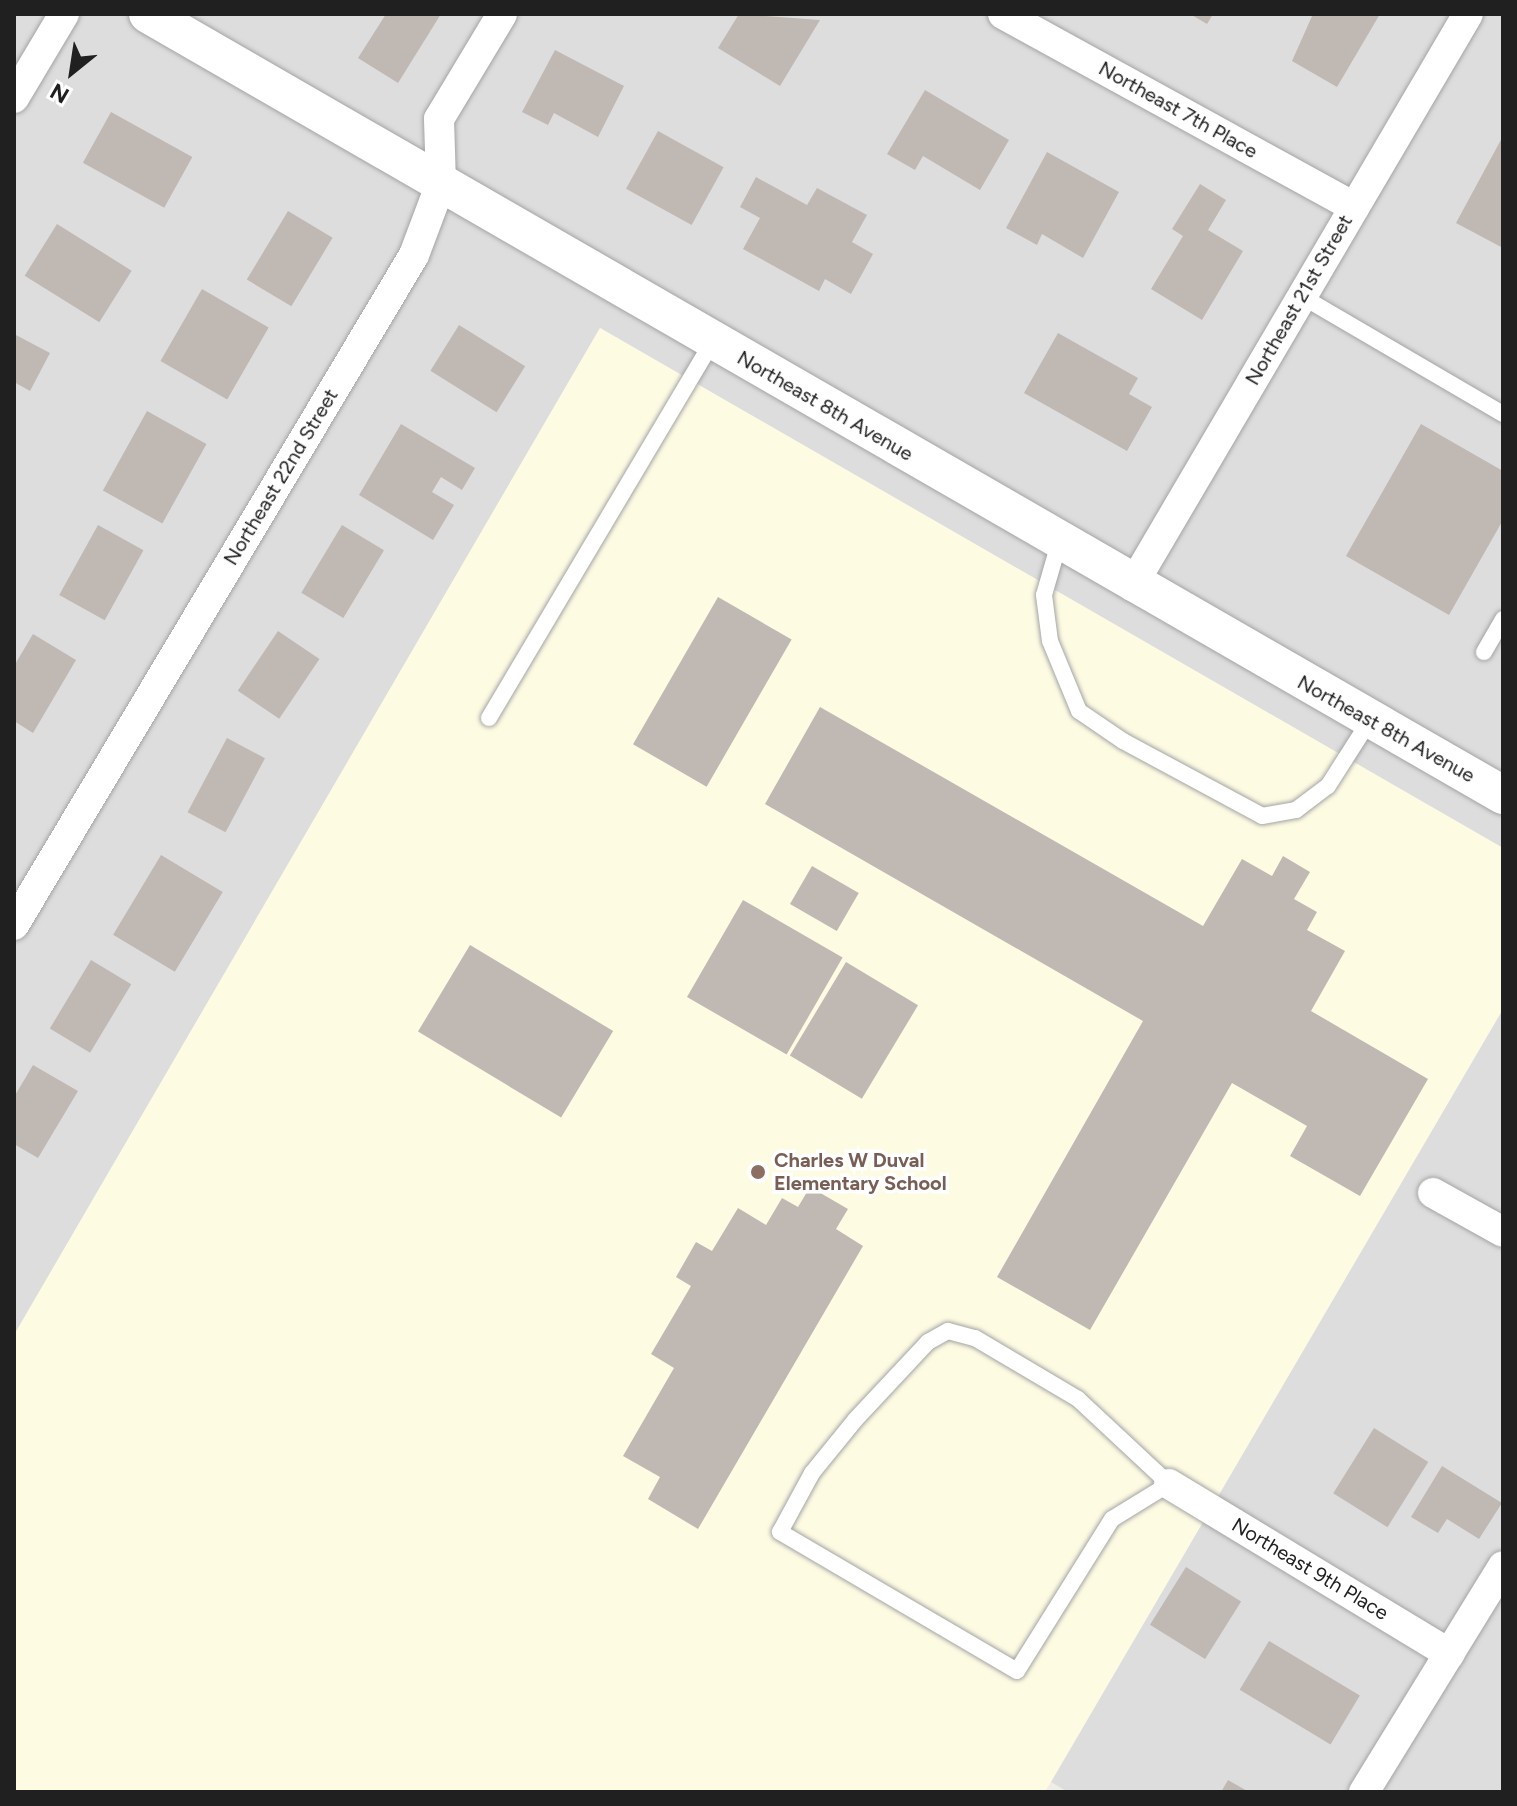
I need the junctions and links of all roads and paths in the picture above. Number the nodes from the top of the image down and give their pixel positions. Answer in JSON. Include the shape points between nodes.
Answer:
{"nodes":[{"id":1,"x":64,"y":14,"type":"edge"},
{"id":2,"x":148,"y":14,"type":"edge"},
{"id":3,"x":502,"y":14,"type":"edge"},
{"id":4,"x":1003,"y":14,"type":"edge"},
{"id":5,"x":1468,"y":14,"type":"edge"},
{"id":6,"x":14,"y":98,"type":"edge"},
{"id":7,"x":441,"y":183,"type":"junction"},
{"id":8,"x":1354,"y":207,"type":"junction"},
{"id":9,"x":1301,"y":296,"type":"junction"},
{"id":10,"x":713,"y":341,"type":"junction"},
{"id":11,"x":1503,"y":414,"type":"edge"},
{"id":12,"x":1059,"y":543,"type":"junction"},
{"id":13,"x":1132,"y":586,"type":"junction"},
{"id":14,"x":1503,"y":619,"type":"edge"},
{"id":15,"x":1484,"y":652,"type":"dead end"},
{"id":16,"x":489,"y":718,"type":"dead end"},
{"id":17,"x":1370,"y":720,"type":"junction"},
{"id":18,"x":1503,"y":795,"type":"edge"},
{"id":19,"x":14,"y":925,"type":"edge"},
{"id":20,"x":1433,"y":1193,"type":"dead end"},
{"id":21,"x":1503,"y":1232,"type":"edge"},
{"id":22,"x":1169,"y":1484,"type":"junction"},
{"id":23,"x":1503,"y":1566,"type":"edge"},
{"id":24,"x":1450,"y":1654,"type":"junction"},
{"id":25,"x":1364,"y":1792,"type":"edge"}],
"edges":[{"from":1,"to":6,"type":"street"},
{"from":2,"to":7,"type":"street","name":"Northeast 8th Avenue"},
{"from":3,"to":7,"type":"street","name":"Northeast 22nd Street","via":[[439,119]]},
{"from":4,"to":8,"type":"street","name":"Northeast 7th Place"},
{"from":5,"to":8,"type":"street","name":"Northeast 21st Street"},
{"from":7,"to":10,"type":"street","name":"Northeast 8th Avenue"},
{"from":7,"to":19,"type":"street","name":"Northeast 22nd Street","via":[[414,255]]},
{"from":8,"to":9,"type":"street","name":"Northeast 21st Street"},
{"from":9,"to":11,"type":"lane"},
{"from":9,"to":13,"type":"street","name":"Northeast 21st Street"},
{"from":10,"to":12,"type":"street","name":"Northeast 8th Avenue"},
{"from":10,"to":16,"type":"lane"},
{"from":12,"to":13,"type":"street","name":"Northeast 8th Avenue"},
{"from":12,"to":17,"type":"lane","via":[[1044,595],[1050,641],[1079,711],[1123,741],[1262,816],[1296,810],[1328,786]]},
{"from":13,"to":17,"type":"street","name":"Northeast 8th Avenue"},
{"from":14,"to":15,"type":"lane"},
{"from":17,"to":18,"type":"street","name":"Northeast 8th Avenue"},
{"from":20,"to":21,"type":"street"},
{"from":22,"to":22,"type":"lane","via":[[1078,1399],[975,1338],[948,1331],[928,1342],[855,1420],[812,1473],[780,1532],[1017,1671],[1112,1519]]},
{"from":22,"to":24,"type":"street","name":"Northeast 9th Place"},
{"from":23,"to":24,"type":"street"},
{"from":24,"to":25,"type":"street"}]}
